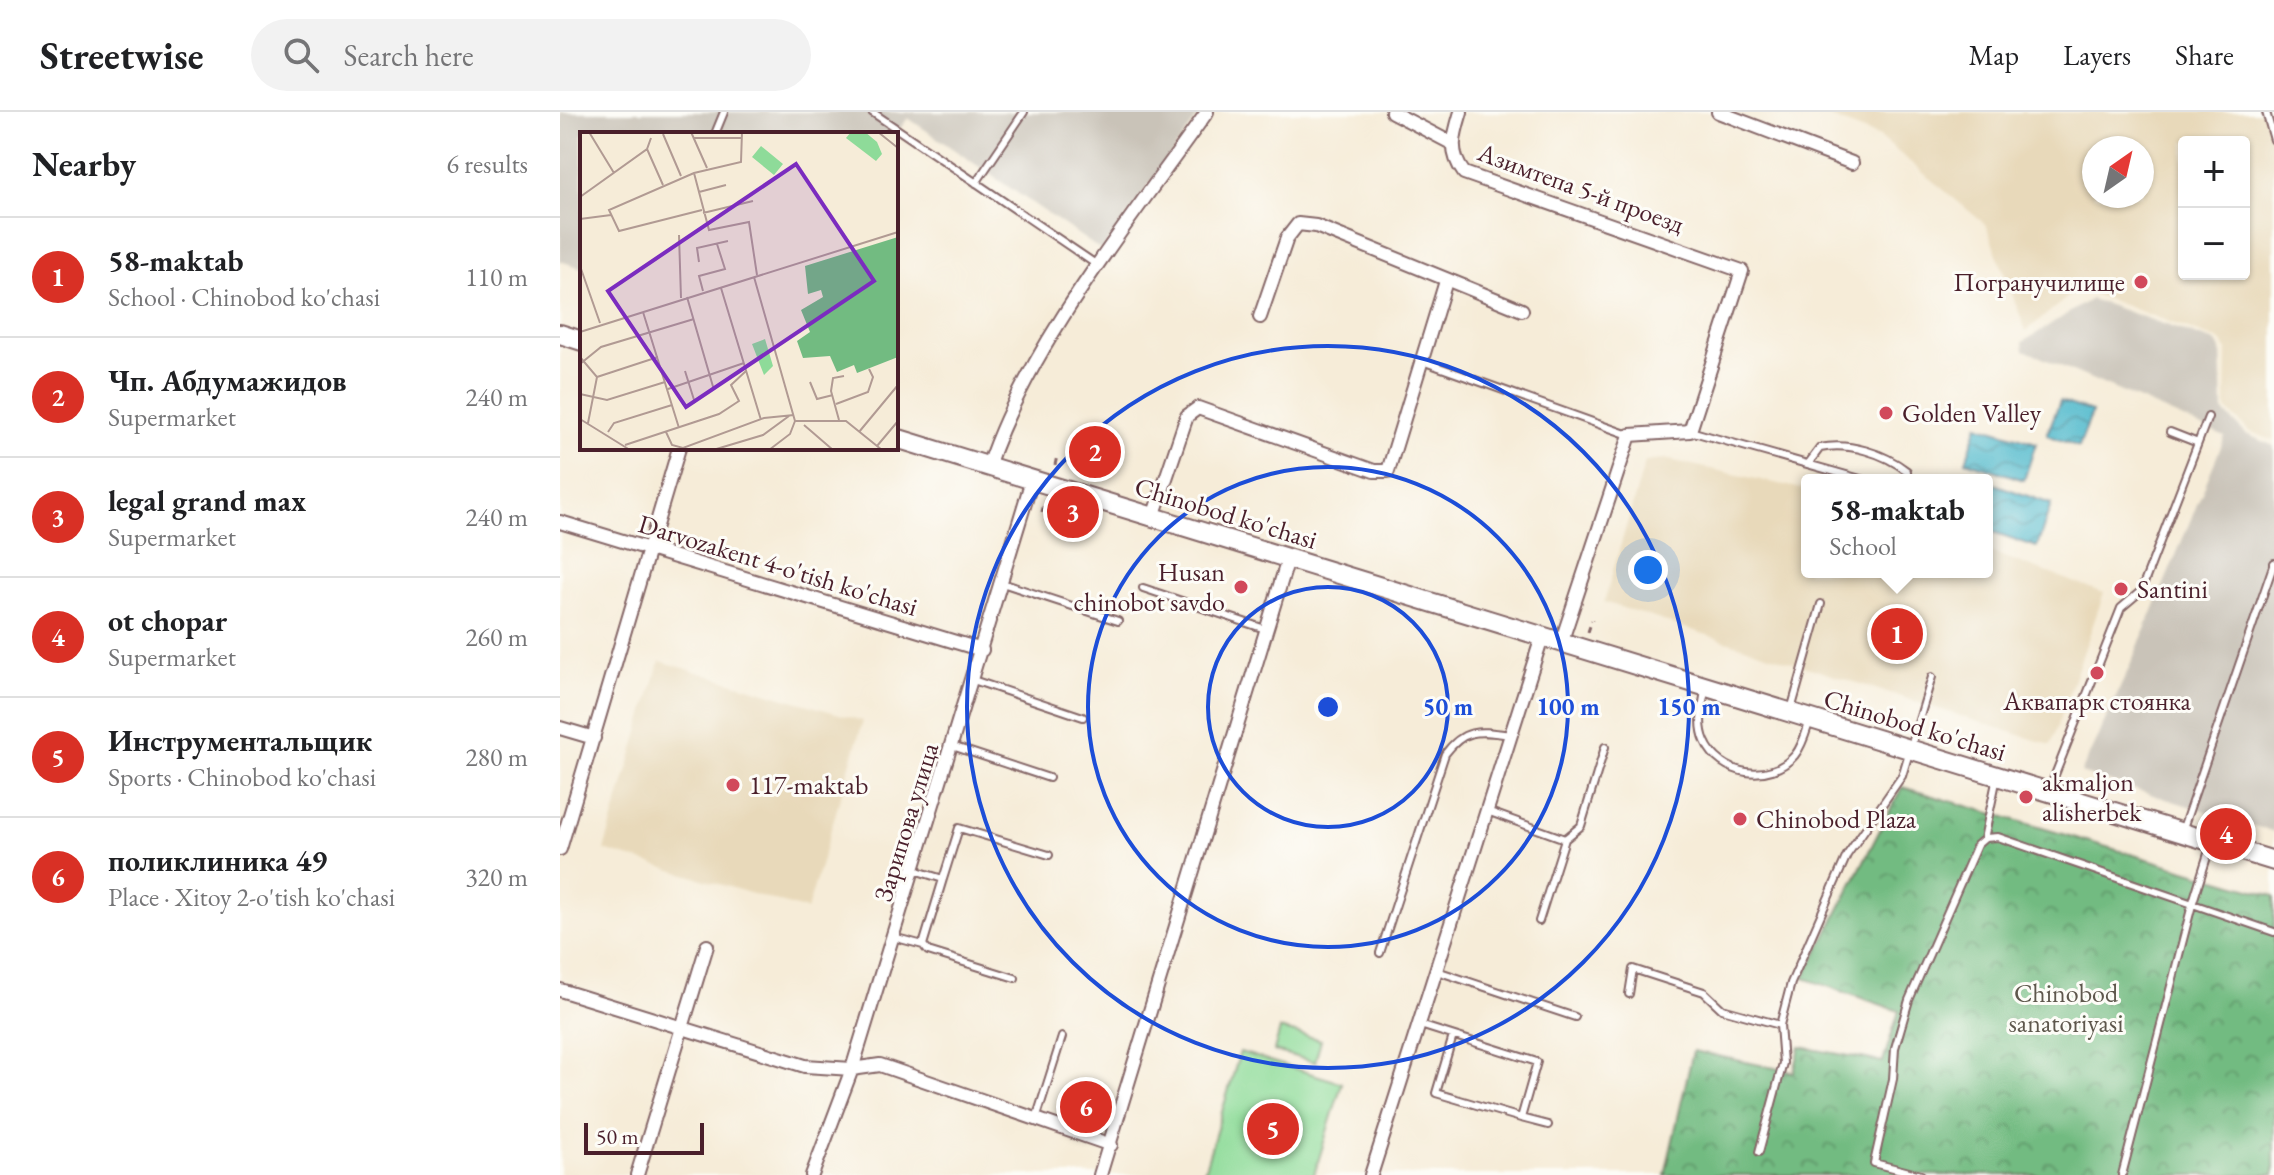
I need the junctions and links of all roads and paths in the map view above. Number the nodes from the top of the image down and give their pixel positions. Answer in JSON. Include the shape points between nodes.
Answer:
{"nodes":[{"id":1,"x":724,"y":112,"type":"edge"},
{"id":2,"x":872,"y":112,"type":"edge"},
{"id":3,"x":1024,"y":112,"type":"edge"},
{"id":4,"x":1207,"y":112,"type":"edge"},
{"id":5,"x":1392,"y":112,"type":"edge"},
{"id":6,"x":1461,"y":112,"type":"edge"},
{"id":7,"x":1718,"y":112,"type":"edge"},
{"id":8,"x":2266,"y":112,"type":"edge"},
{"id":9,"x":716,"y":132,"type":"edge"},
{"id":10,"x":2274,"y":140,"type":"edge"},
{"id":11,"x":1453,"y":144,"type":"junction"},
{"id":12,"x":1852,"y":163,"type":"dead end"},
{"id":13,"x":976,"y":183,"type":"junction"},
{"id":14,"x":1098,"y":266,"type":"junction"},
{"id":15,"x":1446,"y":281,"type":"junction"},
{"id":16,"x":1522,"y":310,"type":"dead end"},
{"id":17,"x":1260,"y":317,"type":"dead end"},
{"id":18,"x":560,"y":334,"type":"edge"},
{"id":19,"x":580,"y":340,"type":"edge"},
{"id":20,"x":1422,"y":361,"type":"junction"},
{"id":21,"x":2208,"y":417,"type":"dead end"},
{"id":22,"x":1690,"y":431,"type":"junction"},
{"id":23,"x":2170,"y":432,"type":"dead end"},
{"id":24,"x":1630,"y":435,"type":"junction"},
{"id":25,"x":898,"y":439,"type":"edge"},
{"id":26,"x":2198,"y":443,"type":"junction"},
{"id":27,"x":678,"y":450,"type":"edge"},
{"id":28,"x":1057,"y":456,"type":"dead end"},
{"id":29,"x":1808,"y":464,"type":"junction"},
{"id":30,"x":1055,"y":465,"type":"dead end"},
{"id":31,"x":988,"y":466,"type":"junction"},
{"id":32,"x":1843,"y":474,"type":"edge"},
{"id":33,"x":1907,"y":474,"type":"edge"},
{"id":34,"x":1032,"y":480,"type":"junction"},
{"id":35,"x":1047,"y":495,"type":"dead end"},
{"id":36,"x":1042,"y":512,"type":"dead end"},
{"id":37,"x":1153,"y":517,"type":"junction"},
{"id":38,"x":560,"y":522,"type":"edge"},
{"id":39,"x":649,"y":549,"type":"junction"},
{"id":40,"x":1288,"y":559,"type":"junction"},
{"id":41,"x":2274,"y":563,"type":"edge"},
{"id":42,"x":1002,"y":583,"type":"junction"},
{"id":43,"x":1143,"y":588,"type":"dead end"},
{"id":44,"x":1821,"y":604,"type":"dead end"},
{"id":45,"x":1592,"y":620,"type":"dead end"},
{"id":46,"x":1118,"y":621,"type":"dead end"},
{"id":47,"x":1268,"y":630,"type":"junction"},
{"id":48,"x":1588,"y":632,"type":"dead end"},
{"id":49,"x":1542,"y":637,"type":"junction"},
{"id":50,"x":1561,"y":643,"type":"junction"},
{"id":51,"x":982,"y":650,"type":"junction"},
{"id":52,"x":1932,"y":677,"type":"dead end"},
{"id":53,"x":973,"y":680,"type":"junction"},
{"id":54,"x":1706,"y":687,"type":"junction"},
{"id":55,"x":1790,"y":713,"type":"junction"},
{"id":56,"x":1083,"y":717,"type":"dead end"},
{"id":57,"x":1810,"y":720,"type":"junction"},
{"id":58,"x":560,"y":728,"type":"edge"},
{"id":59,"x":1511,"y":735,"type":"junction"},
{"id":60,"x":594,"y":738,"type":"junction"},
{"id":61,"x":952,"y":746,"type":"junction"},
{"id":62,"x":1605,"y":747,"type":"dead end"},
{"id":63,"x":1909,"y":751,"type":"junction"},
{"id":64,"x":1997,"y":777,"type":"junction"},
{"id":65,"x":1049,"y":778,"type":"dead end"},
{"id":66,"x":2047,"y":793,"type":"junction"},
{"id":67,"x":1487,"y":811,"type":"junction"},
{"id":68,"x":2181,"y":834,"type":"junction"},
{"id":69,"x":1565,"y":839,"type":"junction"},
{"id":70,"x":1984,"y":839,"type":"junction"},
{"id":71,"x":2211,"y":844,"type":"junction"},
{"id":72,"x":560,"y":849,"type":"edge"},
{"id":73,"x":1049,"y":855,"type":"dead end"},
{"id":74,"x":2274,"y":861,"type":"edge"},
{"id":75,"x":914,"y":870,"type":"junction"},
{"id":76,"x":943,"y":879,"type":"junction"},
{"id":77,"x":2192,"y":905,"type":"junction"},
{"id":78,"x":1539,"y":921,"type":"dead end"},
{"id":79,"x":2274,"y":932,"type":"edge"},
{"id":80,"x":893,"y":937,"type":"junction"},
{"id":81,"x":923,"y":945,"type":"junction"},
{"id":82,"x":707,"y":946,"type":"dead end"},
{"id":83,"x":1380,"y":953,"type":"dead end"},
{"id":84,"x":1437,"y":971,"type":"junction"},
{"id":85,"x":1015,"y":978,"type":"dead end"},
{"id":86,"x":560,"y":990,"type":"edge"},
{"id":87,"x":1629,"y":994,"type":"dead end"},
{"id":88,"x":1575,"y":1017,"type":"dead end"},
{"id":89,"x":1420,"y":1025,"type":"junction"},
{"id":90,"x":1780,"y":1025,"type":"junction"},
{"id":91,"x":680,"y":1028,"type":"junction"},
{"id":92,"x":1453,"y":1036,"type":"junction"},
{"id":93,"x":1062,"y":1037,"type":"dead end"},
{"id":94,"x":852,"y":1069,"type":"junction"},
{"id":95,"x":1521,"y":1118,"type":"junction"},
{"id":96,"x":1036,"y":1119,"type":"junction"},
{"id":97,"x":1548,"y":1125,"type":"dead end"},
{"id":98,"x":1111,"y":1145,"type":"junction"},
{"id":99,"x":1759,"y":1152,"type":"dead end"},
{"id":100,"x":637,"y":1175,"type":"edge"},
{"id":101,"x":812,"y":1175,"type":"edge"},
{"id":102,"x":1100,"y":1175,"type":"edge"},
{"id":103,"x":1371,"y":1175,"type":"edge"},
{"id":104,"x":1921,"y":1175,"type":"edge"},
{"id":105,"x":2122,"y":1175,"type":"edge"}],
"edges":[{"from":1,"to":9,"type":"lane"},
{"from":2,"to":13,"type":"lane"},
{"from":3,"to":13,"type":"lane"},
{"from":4,"to":14,"type":"street"},
{"from":5,"to":11,"type":"street"},
{"from":6,"to":11,"type":"street","name":"Азимтепа 5-й проезд"},
{"from":7,"to":12,"type":"street"},
{"from":8,"to":10,"type":"lane"},
{"from":11,"to":22,"type":"street","name":"Азимтепа 5-й проезд","via":[[1455,161],[1464,173],[1742,271]]},
{"from":13,"to":14,"type":"lane"},
{"from":14,"to":31,"type":"street","via":[[1015,399]]},
{"from":15,"to":16,"type":"street"},
{"from":15,"to":17,"type":"street","via":[[1316,226],[1298,224],[1287,238]]},
{"from":15,"to":20,"type":"street"},
{"from":18,"to":19,"type":"main road"},
{"from":20,"to":24,"type":"lane"},
{"from":20,"to":37,"type":"street","via":[[1388,471],[1374,471],[1198,408],[1187,416]]},
{"from":21,"to":26,"type":"lane"},
{"from":22,"to":24,"type":"street"},
{"from":22,"to":29,"type":"lane"},
{"from":23,"to":26,"type":"lane"},
{"from":24,"to":50,"type":"street"},
{"from":25,"to":31,"type":"main road","name":"Chinobod ko'chasi"},
{"from":26,"to":66,"type":"lane","via":[[2141,591],[2121,608]]},
{"from":27,"to":39,"type":"street"},
{"from":28,"to":30,"type":"path"},
{"from":29,"to":32,"type":"lane"},
{"from":29,"to":33,"type":"lane","via":[[1820,448],[1840,444],[1894,461]]},
{"from":31,"to":34,"type":"main road","name":"Chinobod ko'chasi"},
{"from":34,"to":37,"type":"main road","name":"Chinobod ko'chasi"},
{"from":34,"to":42,"type":"street","name":"Зарипова улица"},
{"from":35,"to":36,"type":"path"},
{"from":37,"to":40,"type":"main road","name":"Chinobod ko'chasi"},
{"from":38,"to":39,"type":"street","name":"Darvozakent 4-o'tish ko'chasi"},
{"from":39,"to":51,"type":"street","name":"Darvozakent 4-o'tish ko'chasi"},
{"from":39,"to":60,"type":"street"},
{"from":40,"to":47,"type":"street"},
{"from":40,"to":49,"type":"main road","name":"Chinobod ko'chasi"},
{"from":41,"to":68,"type":"lane"},
{"from":42,"to":46,"type":"lane"},
{"from":42,"to":51,"type":"street","name":"Зарипова улица"},
{"from":43,"to":47,"type":"lane"},
{"from":44,"to":55,"type":"lane"},
{"from":45,"to":48,"type":"path"},
{"from":47,"to":98,"type":"street"},
{"from":49,"to":50,"type":"main road","name":"Chinobod ko'chasi"},
{"from":49,"to":59,"type":"street"},
{"from":50,"to":54,"type":"main road","name":"Chinobod ko'chasi"},
{"from":51,"to":53,"type":"street","name":"Зарипова улица"},
{"from":52,"to":63,"type":"lane"},
{"from":53,"to":56,"type":"lane"},
{"from":53,"to":61,"type":"street","name":"Зарипова улица"},
{"from":54,"to":55,"type":"main road","name":"Chinobod ko'chasi"},
{"from":54,"to":57,"type":"lane","via":[[1704,739],[1718,759],[1741,772],[1768,771],[1789,760],[1802,745]]},
{"from":55,"to":57,"type":"main road","name":"Chinobod ko'chasi"},
{"from":57,"to":63,"type":"main road","name":"Chinobod ko'chasi"},
{"from":58,"to":60,"type":"street"},
{"from":59,"to":67,"type":"street"},
{"from":59,"to":83,"type":"lane","via":[[1477,731],[1456,739],[1445,754]]},
{"from":60,"to":72,"type":"street"},
{"from":61,"to":65,"type":"lane"},
{"from":61,"to":75,"type":"street","name":"Зарипова улица"},
{"from":62,"to":69,"type":"lane","via":[[1581,826]]},
{"from":63,"to":64,"type":"main road","name":"Chinobod ko'chasi"},
{"from":63,"to":90,"type":"lane","via":[[1902,776],[1847,855],[1791,983]]},
{"from":64,"to":66,"type":"main road","name":"Chinobod ko'chasi"},
{"from":64,"to":70,"type":"lane"},
{"from":66,"to":68,"type":"main road","name":"Chinobod ko'chasi"},
{"from":67,"to":69,"type":"lane"},
{"from":67,"to":84,"type":"street"},
{"from":68,"to":71,"type":"main road","name":"Chinobod ko'chasi"},
{"from":69,"to":78,"type":"lane"},
{"from":70,"to":77,"type":"lane","via":[[1998,837]]},
{"from":70,"to":104,"type":"lane","via":[[1909,1000],[1895,1048],[1874,1163]]},
{"from":71,"to":74,"type":"main road","name":"Chinobod ko'chasi"},
{"from":71,"to":77,"type":"lane"},
{"from":73,"to":76,"type":"lane","via":[[959,828]]},
{"from":75,"to":76,"type":"lane"},
{"from":75,"to":80,"type":"street","name":"Зарипова улица"},
{"from":76,"to":81,"type":"lane"},
{"from":77,"to":79,"type":"lane"},
{"from":77,"to":105,"type":"lane"},
{"from":80,"to":81,"type":"lane"},
{"from":80,"to":94,"type":"street","name":"Зарипова улица"},
{"from":81,"to":85,"type":"lane"},
{"from":82,"to":91,"type":"street"},
{"from":84,"to":88,"type":"lane"},
{"from":84,"to":89,"type":"street"},
{"from":86,"to":91,"type":"street"},
{"from":87,"to":90,"type":"lane","via":[[1633,969],[1704,992],[1722,1009]]},
{"from":89,"to":92,"type":"lane"},
{"from":89,"to":103,"type":"street"},
{"from":90,"to":99,"type":"lane","via":[[1783,1063]]},
{"from":91,"to":94,"type":"street","via":[[805,1066]]},
{"from":91,"to":100,"type":"street"},
{"from":92,"to":95,"type":"lane","via":[[1537,1062]]},
{"from":92,"to":95,"type":"lane","via":[[1436,1093]]},
{"from":93,"to":96,"type":"lane"},
{"from":94,"to":96,"type":"street","via":[[880,1065]]},
{"from":94,"to":101,"type":"street","name":"Зарипова улица"},
{"from":95,"to":97,"type":"lane"},
{"from":96,"to":98,"type":"street"},
{"from":98,"to":102,"type":"street"}]}
